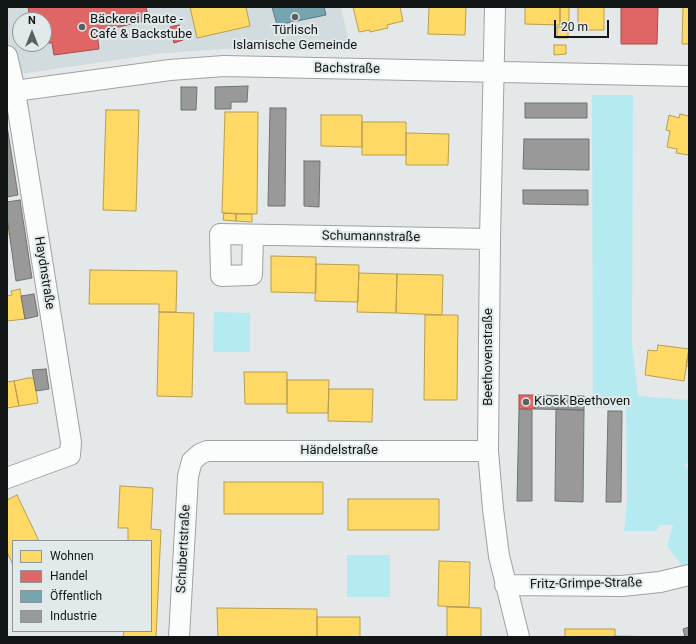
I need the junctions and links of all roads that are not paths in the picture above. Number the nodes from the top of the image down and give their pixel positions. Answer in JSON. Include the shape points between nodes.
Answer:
{"nodes":[{"id":1,"x":495,"y":7,"type":"edge"},
{"id":2,"x":7,"y":56,"type":"edge"},
{"id":3,"x":494,"y":73,"type":"junction"},
{"id":4,"x":689,"y":76,"type":"edge"},
{"id":5,"x":11,"y":91,"type":"edge"},
{"id":6,"x":253,"y":235,"type":"dead end"},
{"id":7,"x":490,"y":239,"type":"junction"},
{"id":8,"x":488,"y":451,"type":"junction"},
{"id":9,"x":192,"y":461,"type":"joint"},
{"id":10,"x":7,"y":478,"type":"edge"},
{"id":11,"x":689,"y":575,"type":"edge"},
{"id":12,"x":505,"y":585,"type":"junction"},
{"id":13,"x":179,"y":637,"type":"edge"},
{"id":14,"x":520,"y":637,"type":"edge"}],
"edges":[{"from":1,"to":3,"type":"street","name":"Beethovenstraße"},
{"from":2,"to":5,"type":"street","name":"Haydnstraße"},
{"from":3,"to":4,"type":"street","name":"Bachstraße"},
{"from":3,"to":5,"type":"street","name":"Bachstraße","via":[[224,66],[170,70]]},
{"from":3,"to":7,"type":"street","name":"Beethovenstraße"},
{"from":5,"to":10,"type":"street","name":"Haydnstraße","via":[[72,442],[70,455]]},
{"from":6,"to":7,"type":"street","name":"Schumannstraße"},
{"from":7,"to":8,"type":"street","name":"Beethovenstraße"},
{"from":8,"to":9,"type":"street","name":"Händelstraße","via":[[206,451]]},
{"from":8,"to":12,"type":"street","name":"Beethovenstraße","via":[[493,509]]},
{"from":9,"to":13,"type":"street","name":"Schubertstraße","via":[[188,476]]},
{"from":11,"to":12,"type":"street","name":"Fritz-Grimpe-Straße","via":[[660,582],[622,586]]},
{"from":12,"to":14,"type":"street","name":"Beethovenstraße"}]}
